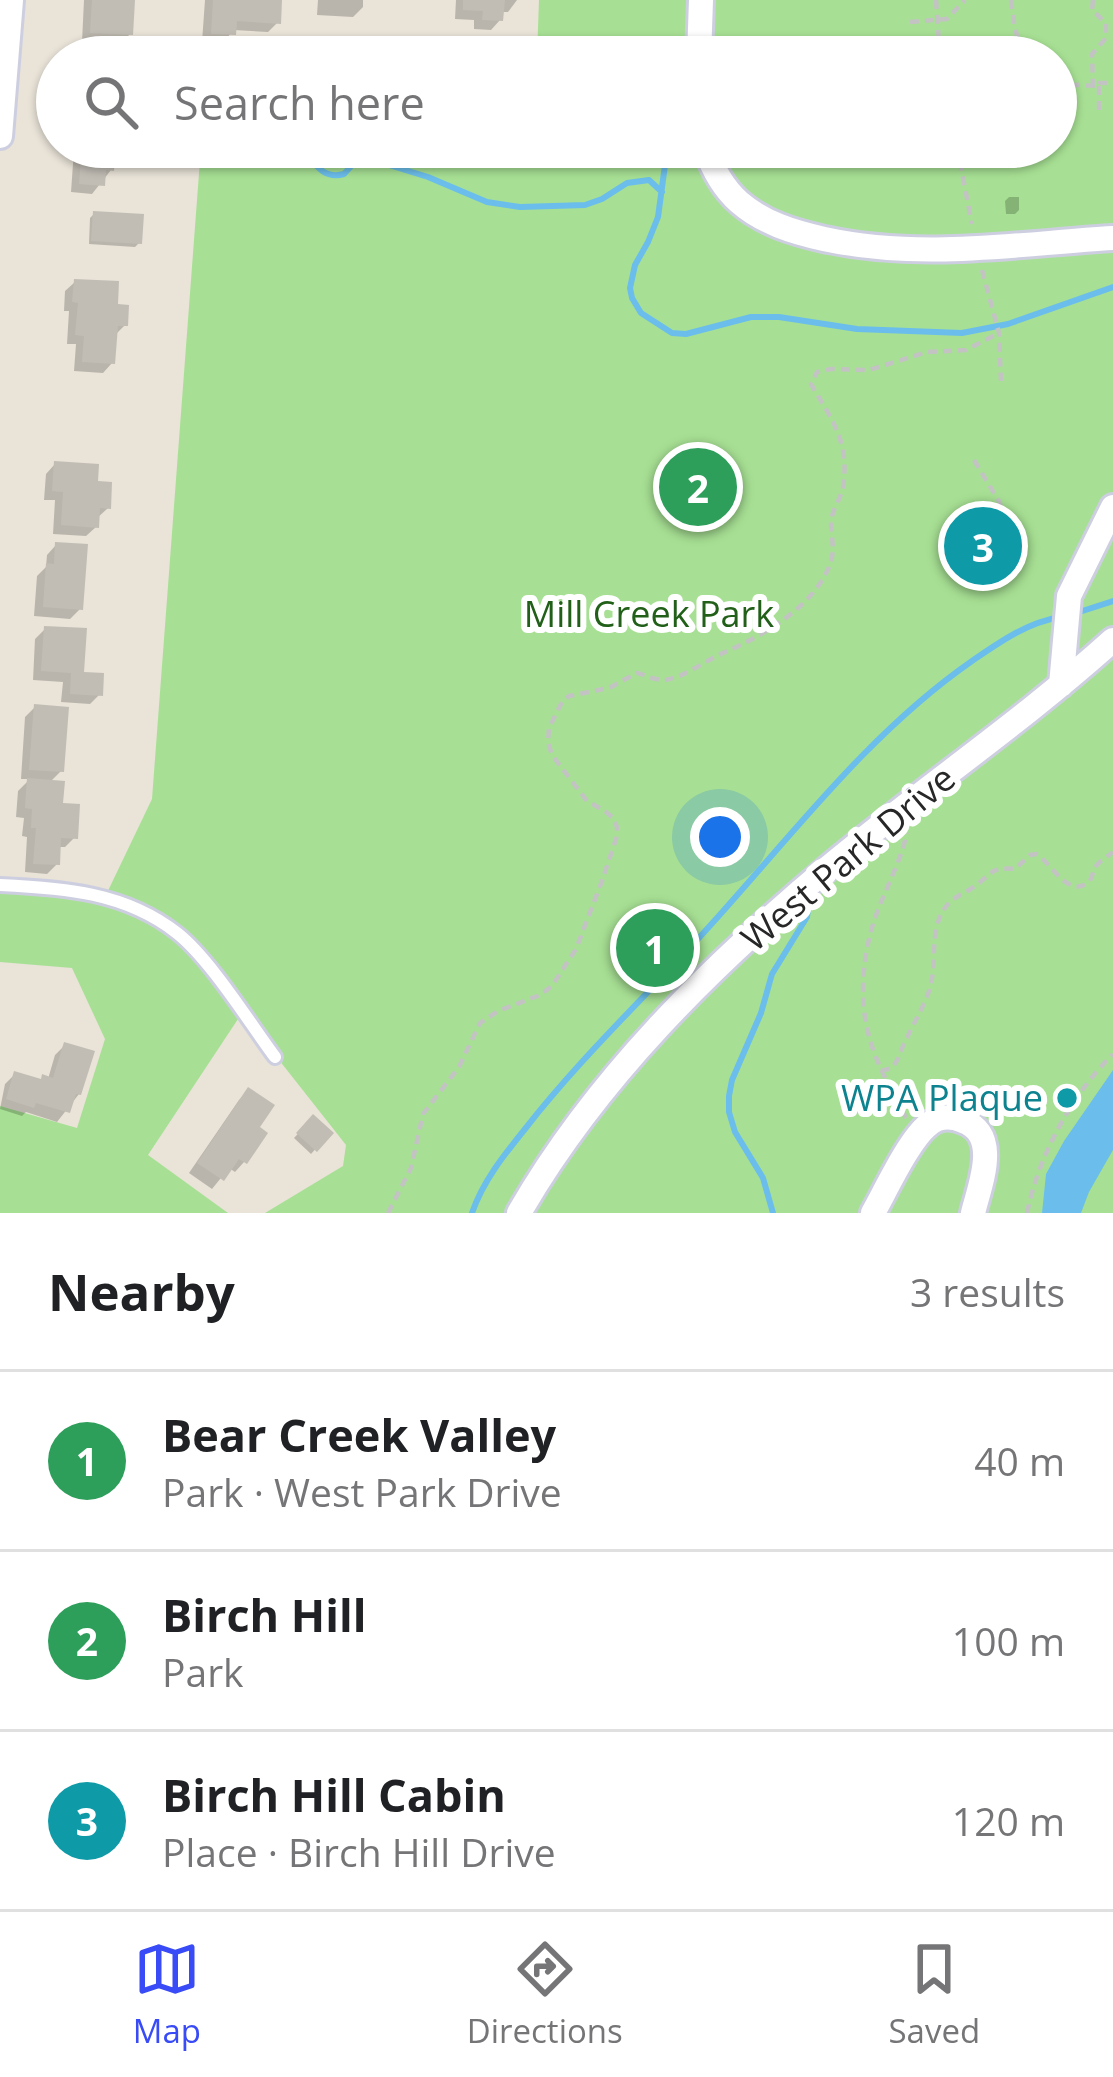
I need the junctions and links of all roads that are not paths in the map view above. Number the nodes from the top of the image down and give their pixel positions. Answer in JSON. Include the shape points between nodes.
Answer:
{"nodes":[{"id":1,"x":11,"y":0,"type":"edge"},
{"id":2,"x":701,"y":0,"type":"edge"},
{"id":3,"x":700,"y":36,"type":"edge"},
{"id":4,"x":0,"y":136,"type":"edge"},
{"id":5,"x":713,"y":168,"type":"edge"},
{"id":6,"x":1113,"y":238,"type":"edge"},
{"id":7,"x":1113,"y":507,"type":"edge"},
{"id":8,"x":1113,"y":640,"type":"edge"},
{"id":9,"x":1061,"y":685,"type":"junction"},
{"id":10,"x":0,"y":885,"type":"edge"},
{"id":11,"x":275,"y":1057,"type":"dead end"},
{"id":12,"x":519,"y":1213,"type":"edge"},
{"id":13,"x":873,"y":1213,"type":"edge"},
{"id":14,"x":973,"y":1213,"type":"edge"}],
"edges":[{"from":1,"to":4,"type":"street"},
{"from":2,"to":3,"type":"street"},
{"from":5,"to":6,"type":"street","via":[[763,219],[868,246],[928,251]]},
{"from":7,"to":9,"type":"street","via":[[1069,596]]},
{"from":8,"to":9,"type":"street","name":"West Park Drive"},
{"from":9,"to":12,"type":"street","name":"West Park Drive","via":[[758,928],[589,1108]]},
{"from":10,"to":11,"type":"lane","via":[[89,892],[141,910],[205,962]]},
{"from":13,"to":14,"type":"street","via":[[916,1139],[944,1117],[974,1126],[984,1139]]}]}
